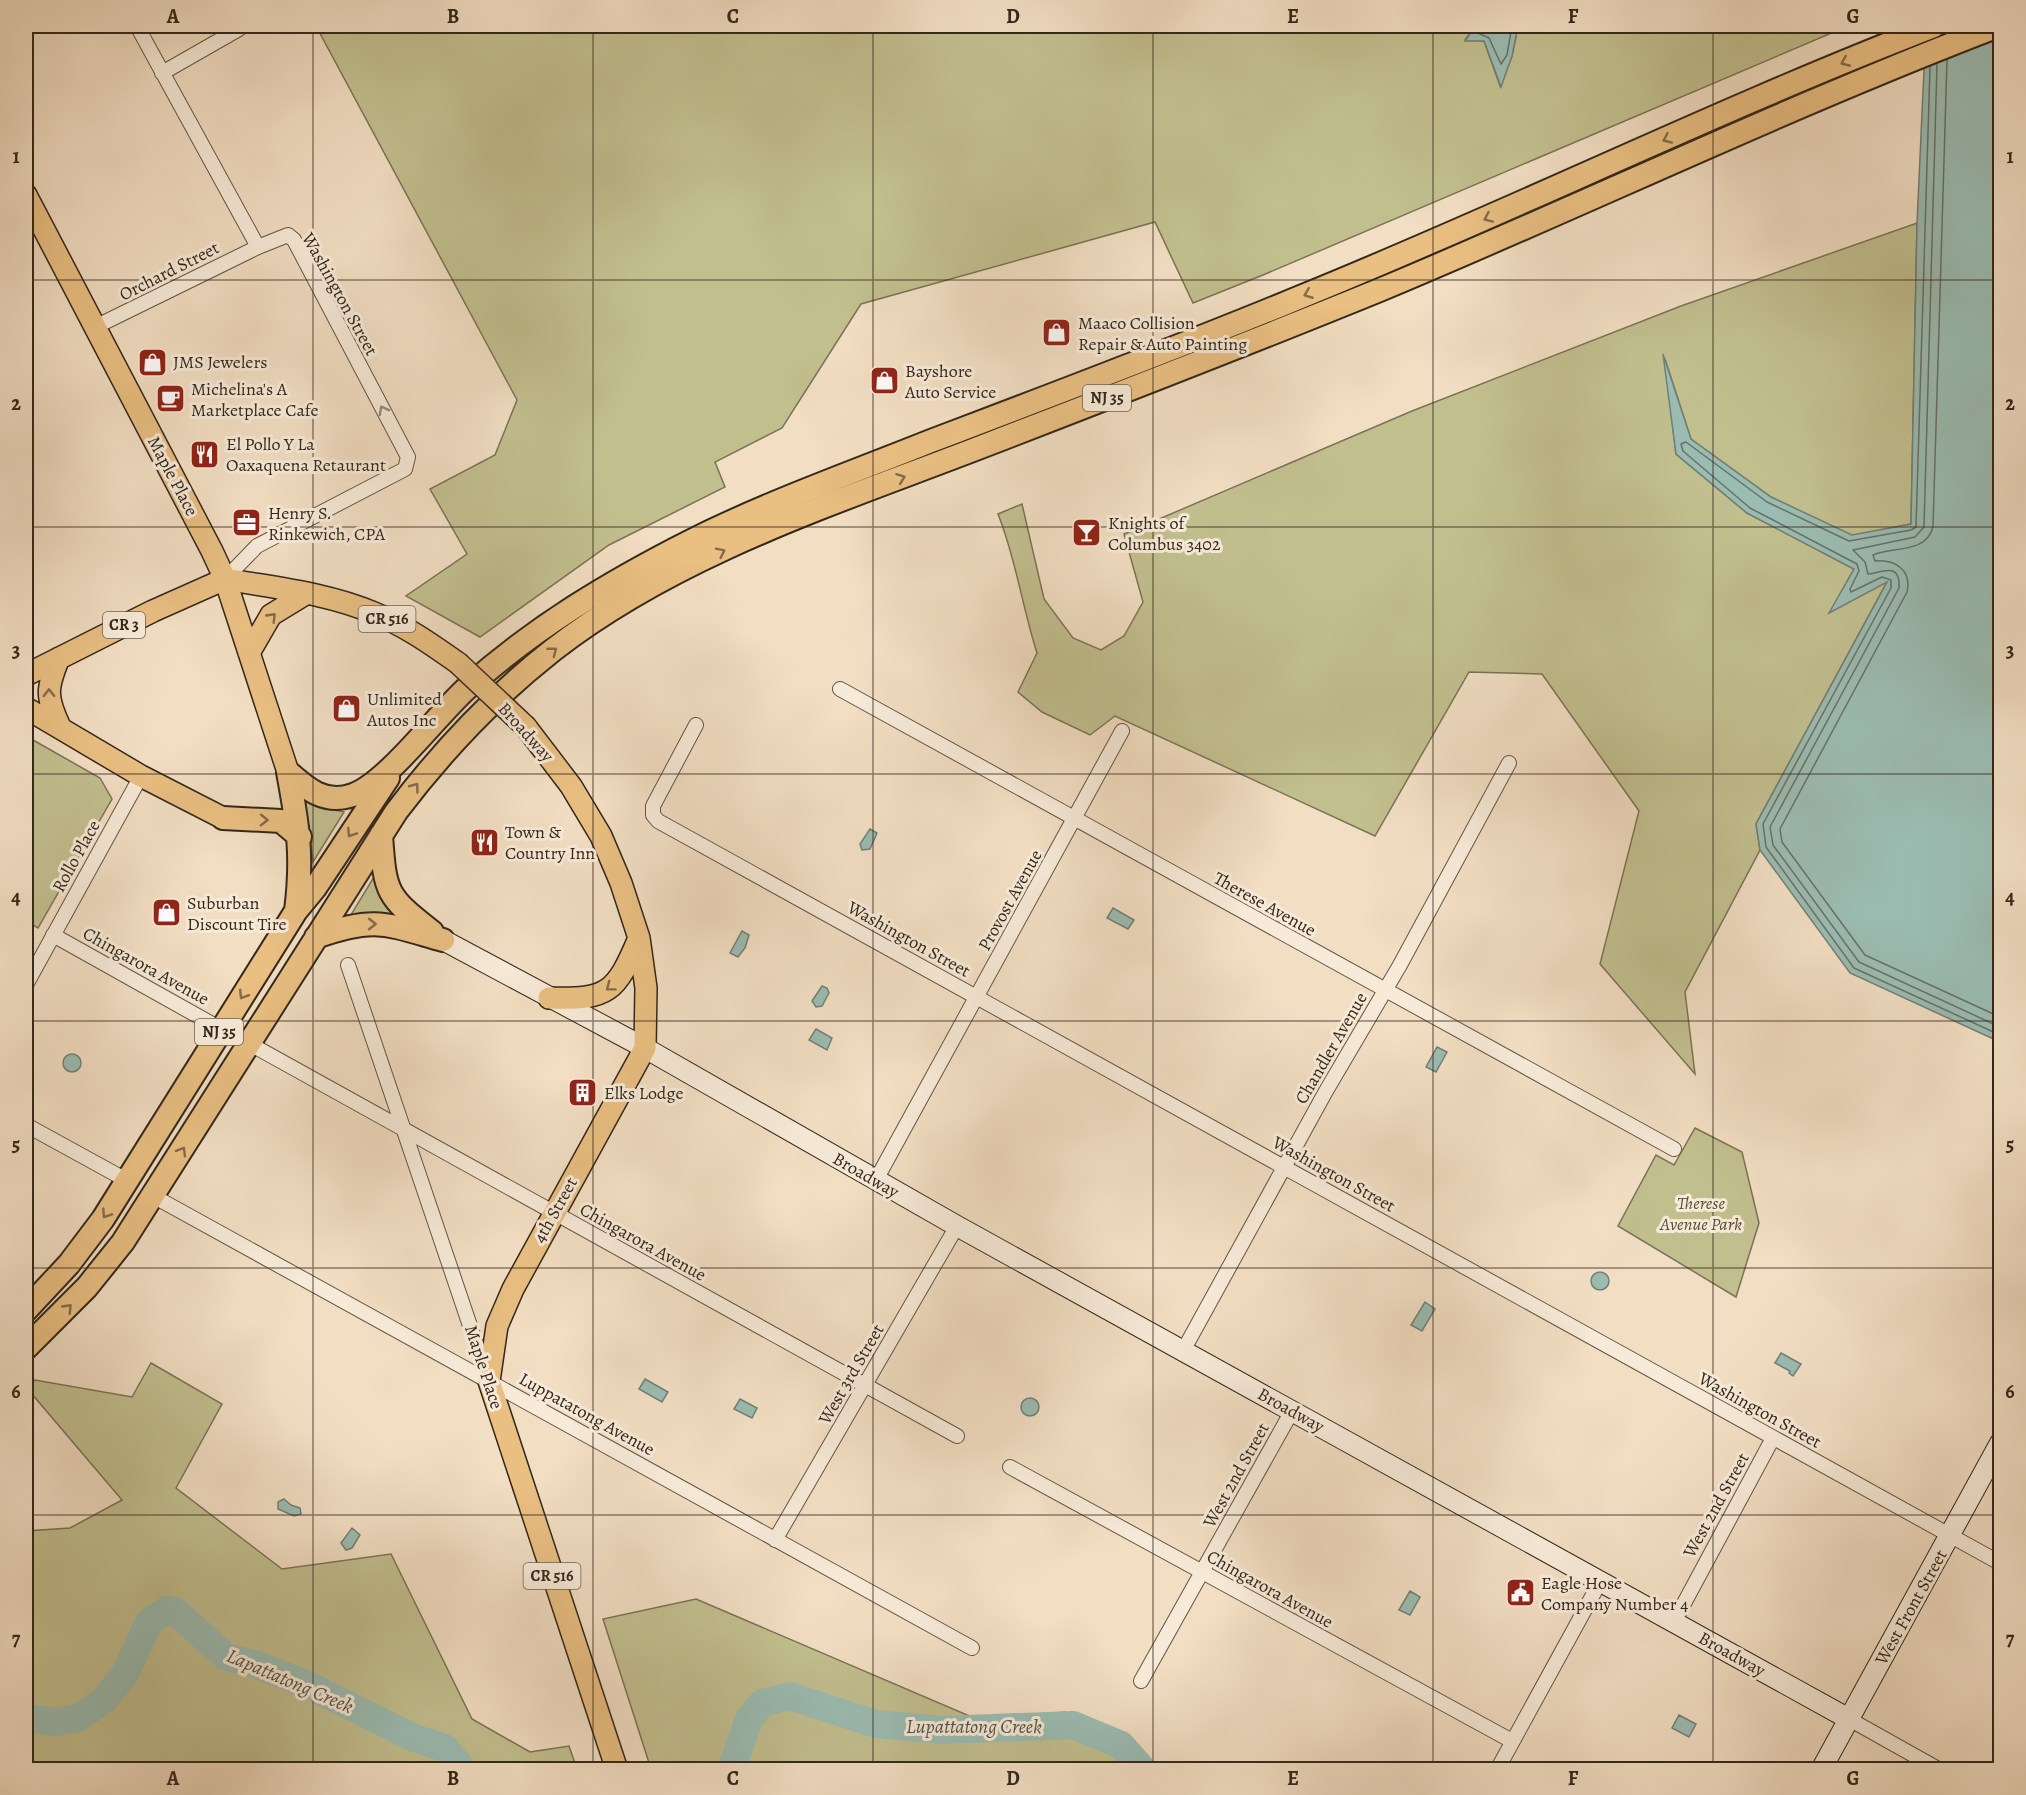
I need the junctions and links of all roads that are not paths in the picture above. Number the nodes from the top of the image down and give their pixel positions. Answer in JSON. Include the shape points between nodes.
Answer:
{"nodes":[{"id":1,"x":137,"y":26,"type":"edge"},
{"id":2,"x":1934,"y":26,"type":"edge"},
{"id":3,"x":1998,"y":26,"type":"edge"},
{"id":4,"x":239,"y":29,"type":"dead end"},
{"id":5,"x":162,"y":73,"type":"junction"},
{"id":6,"x":26,"y":195,"type":"edge"},
{"id":7,"x":258,"y":247,"type":"junction"},
{"id":8,"x":95,"y":327,"type":"junction"},
{"id":9,"x":225,"y":579,"type":"junction"},
{"id":10,"x":308,"y":593,"type":"junction"},
{"id":11,"x":249,"y":653,"type":"junction"},
{"id":12,"x":59,"y":658,"type":"junction"},
{"id":13,"x":26,"y":675,"type":"edge"},
{"id":14,"x":840,"y":689,"type":"dead end"},
{"id":15,"x":26,"y":708,"type":"edge"},
{"id":16,"x":696,"y":724,"type":"dead end"},
{"id":17,"x":60,"y":727,"type":"junction"},
{"id":18,"x":1122,"y":731,"type":"dead end"},
{"id":19,"x":407,"y":750,"type":"junction"},
{"id":20,"x":1509,"y":763,"type":"dead end"},
{"id":21,"x":288,"y":772,"type":"junction"},
{"id":22,"x":141,"y":776,"type":"junction"},
{"id":23,"x":222,"y":818,"type":"joint"},
{"id":24,"x":1076,"y":819,"type":"junction"},
{"id":25,"x":381,"y":835,"type":"junction"},
{"id":26,"x":300,"y":837,"type":"junction"},
{"id":27,"x":297,"y":911,"type":"junction"},
{"id":28,"x":53,"y":935,"type":"junction"},
{"id":29,"x":316,"y":938,"type":"junction"},
{"id":30,"x":639,"y":938,"type":"junction"},
{"id":31,"x":443,"y":940,"type":"junction"},
{"id":32,"x":348,"y":965,"type":"dead end"},
{"id":33,"x":26,"y":985,"type":"edge"},
{"id":34,"x":1384,"y":989,"type":"junction"},
{"id":35,"x":977,"y":997,"type":"junction"},
{"id":36,"x":549,"y":999,"type":"junction"},
{"id":37,"x":221,"y":1029,"type":"junction"},
{"id":38,"x":250,"y":1044,"type":"junction"},
{"id":39,"x":645,"y":1048,"type":"junction"},
{"id":40,"x":26,"y":1125,"type":"edge"},
{"id":41,"x":406,"y":1131,"type":"junction"},
{"id":42,"x":1674,"y":1149,"type":"dead end"},
{"id":43,"x":1285,"y":1167,"type":"junction"},
{"id":44,"x":876,"y":1180,"type":"junction"},
{"id":45,"x":128,"y":1181,"type":"junction"},
{"id":46,"x":153,"y":1196,"type":"junction"},
{"id":47,"x":553,"y":1213,"type":"junction"},
{"id":48,"x":957,"y":1226,"type":"junction"},
{"id":49,"x":26,"y":1310,"type":"edge"},
{"id":50,"x":26,"y":1348,"type":"edge"},
{"id":51,"x":1183,"y":1351,"type":"junction"},
{"id":52,"x":489,"y":1381,"type":"junction"},
{"id":53,"x":866,"y":1386,"type":"junction"},
{"id":54,"x":1292,"y":1411,"type":"junction"},
{"id":55,"x":957,"y":1436,"type":"dead end"},
{"id":56,"x":1773,"y":1438,"type":"junction"},
{"id":57,"x":2001,"y":1443,"type":"edge"},
{"id":58,"x":1010,"y":1467,"type":"dead end"},
{"id":59,"x":1951,"y":1536,"type":"junction"},
{"id":60,"x":775,"y":1540,"type":"junction"},
{"id":61,"x":2001,"y":1563,"type":"edge"},
{"id":62,"x":1203,"y":1573,"type":"junction"},
{"id":63,"x":1600,"y":1582,"type":"junction"},
{"id":64,"x":1674,"y":1622,"type":"junction"},
{"id":65,"x":972,"y":1648,"type":"dead end"},
{"id":66,"x":1141,"y":1681,"type":"dead end"},
{"id":67,"x":1849,"y":1719,"type":"junction"},
{"id":68,"x":1512,"y":1741,"type":"junction"},
{"id":69,"x":617,"y":1770,"type":"edge"},
{"id":70,"x":1497,"y":1770,"type":"edge"},
{"id":71,"x":1821,"y":1770,"type":"edge"},
{"id":72,"x":1940,"y":1770,"type":"edge"}],
"edges":[{"from":1,"to":5,"type":"street"},
{"from":2,"to":19,"type":"highway","number":"NJ 35","one_way":true,"via":[[1305,296],[830,481],[696,538],[571,606],[534,632],[464,690]]},
{"from":25,"to":3,"type":"highway","number":"NJ 35","one_way":true,"via":[[445,750],[510,686],[600,618],[715,555],[829,506],[1381,289],[1902,63]]},
{"from":4,"to":5,"type":"street"},
{"from":5,"to":7,"type":"street"},
{"from":6,"to":8,"type":"main road","name":"Maple Place"},
{"from":7,"to":8,"type":"street","name":"Orchard Street"},
{"from":9,"to":7,"type":"street","name":"Washington Street","one_way":true,"via":[[257,546],[405,469],[409,462],[294,240],[283,235]]},
{"from":8,"to":9,"type":"main road","name":"Maple Place"},
{"from":9,"to":10,"type":"main road","name":"Broadway","number":"CR 516"},
{"from":9,"to":11,"type":"main road","name":"Maple Place"},
{"from":9,"to":12,"type":"main road","number":"CR 3"},
{"from":11,"to":10,"type":"main road","one_way":true,"via":[[271,615]]},
{"from":10,"to":30,"type":"main road","name":"Broadway","number":"CR 516","bridge":true,"via":[[375,613],[429,642],[458,663],[526,727],[572,786],[601,836]]},
{"from":11,"to":21,"type":"main road","name":"Maple Place"},
{"from":12,"to":13,"type":"main road","number":"CR 3"},
{"from":17,"to":12,"type":"main road","one_way":true,"via":[[49,705],[48,684]]},
{"from":14,"to":24,"type":"street","name":"Therese Avenue"},
{"from":15,"to":17,"type":"main road"},
{"from":16,"to":35,"type":"street","name":"Washington Street","via":[[653,806],[658,821]]},
{"from":17,"to":22,"type":"main road"},
{"from":18,"to":24,"type":"street","name":"Provost Avenue"},
{"from":19,"to":21,"type":"highway","via":[[371,785],[342,798],[319,796]]},
{"from":19,"to":27,"type":"highway","number":"NJ 35","one_way":true},
{"from":20,"to":34,"type":"street","name":"Chandler Avenue"},
{"from":21,"to":26,"type":"highway"},
{"from":22,"to":23,"type":"main road"},
{"from":22,"to":28,"type":"street","name":"Rollo Place"},
{"from":23,"to":26,"type":"highway","one_way":true,"via":[[281,821]]},
{"from":24,"to":34,"type":"street","name":"Therese Avenue"},
{"from":24,"to":35,"type":"street","name":"Provost Avenue"},
{"from":25,"to":29,"type":"highway","number":"NJ 35"},
{"from":25,"to":31,"type":"highway","via":[[384,880],[400,907]]},
{"from":26,"to":27,"type":"highway"},
{"from":27,"to":37,"type":"highway","number":"NJ 35","one_way":true},
{"from":28,"to":33,"type":"street","name":"Rollo Place"},
{"from":28,"to":37,"type":"street","name":"Chingarora Avenue"},
{"from":29,"to":31,"type":"highway","one_way":true,"via":[[368,923],[387,924]]},
{"from":29,"to":38,"type":"highway","number":"NJ 35"},
{"from":30,"to":36,"type":"main road","one_way":true,"via":[[624,972],[608,990],[579,999]]},
{"from":30,"to":39,"type":"main road","name":"Broadway","number":"CR 516","via":[[646,988]]},
{"from":31,"to":36,"type":"main road","name":"Broadway"},
{"from":32,"to":41,"type":"street","name":"Maple Place"},
{"from":34,"to":42,"type":"street","name":"Therese Avenue"},
{"from":34,"to":43,"type":"street","name":"Chandler Avenue"},
{"from":35,"to":43,"type":"street","name":"Washington Street"},
{"from":35,"to":44,"type":"street","name":"Provost Avenue"},
{"from":36,"to":39,"type":"main road","name":"Broadway"},
{"from":37,"to":45,"type":"highway","number":"NJ 35"},
{"from":38,"to":41,"type":"street","name":"Chingarora Avenue"},
{"from":46,"to":38,"type":"highway","number":"NJ 35","one_way":true},
{"from":39,"to":44,"type":"main road","name":"Broadway"},
{"from":39,"to":47,"type":"main road","name":"4th Street","number":"CR 516"},
{"from":40,"to":45,"type":"street"},
{"from":41,"to":47,"type":"street","name":"Chingarora Avenue"},
{"from":41,"to":52,"type":"street","name":"Maple Place"},
{"from":43,"to":51,"type":"street","name":"Chandler Avenue"},
{"from":43,"to":56,"type":"street","name":"Washington Street"},
{"from":44,"to":48,"type":"main road","name":"Broadway"},
{"from":45,"to":49,"type":"highway","number":"NJ 35","one_way":true,"via":[[69,1264]]},
{"from":50,"to":46,"type":"highway","number":"NJ 35","one_way":true,"via":[[87,1287]]},
{"from":46,"to":52,"type":"street","name":"Luppatatong Avenue"},
{"from":47,"to":52,"type":"main road","name":"4th Street","number":"CR 516","via":[[497,1326]]},
{"from":47,"to":53,"type":"street","name":"Chingarora Avenue"},
{"from":48,"to":51,"type":"main road","name":"Broadway"},
{"from":48,"to":53,"type":"street","name":"West 3rd Street"},
{"from":51,"to":54,"type":"main road","name":"Broadway"},
{"from":52,"to":60,"type":"street","name":"Luppatatong Avenue"},
{"from":52,"to":69,"type":"main road","name":"Maple Place","number":"CR 516"},
{"from":53,"to":55,"type":"street","name":"Chingarora Avenue"},
{"from":53,"to":60,"type":"street","name":"West 3rd Street"},
{"from":54,"to":62,"type":"street","name":"West 2nd Street"},
{"from":54,"to":63,"type":"main road","name":"Broadway"},
{"from":56,"to":59,"type":"street","name":"Washington Street"},
{"from":56,"to":64,"type":"street","name":"West 2nd Street"},
{"from":57,"to":59,"type":"main road","name":"West Front Street"},
{"from":58,"to":62,"type":"street","name":"Chingarora Avenue"},
{"from":59,"to":61,"type":"street","name":"Washington Street"},
{"from":59,"to":67,"type":"main road","name":"West Front Street"},
{"from":60,"to":65,"type":"street","name":"Luppatatong Avenue"},
{"from":62,"to":66,"type":"street","name":"West 2nd Street"},
{"from":62,"to":68,"type":"street","name":"Chingarora Avenue"},
{"from":63,"to":64,"type":"main road","name":"Broadway"},
{"from":63,"to":68,"type":"street"},
{"from":64,"to":67,"type":"main road","name":"Broadway"},
{"from":67,"to":71,"type":"main road","name":"West Front Street"},
{"from":67,"to":72,"type":"street","name":"Broadway"},
{"from":68,"to":70,"type":"street"}]}
